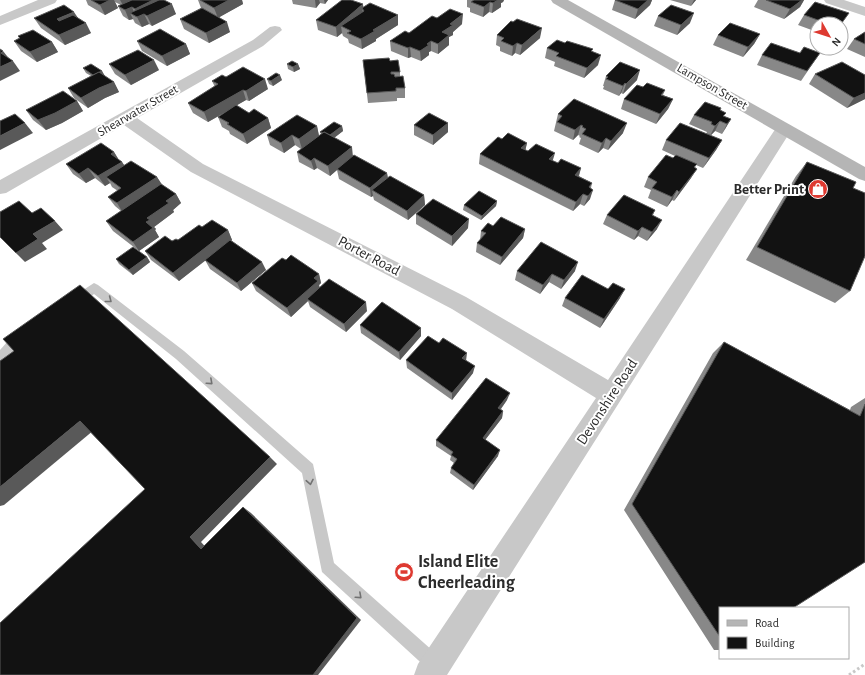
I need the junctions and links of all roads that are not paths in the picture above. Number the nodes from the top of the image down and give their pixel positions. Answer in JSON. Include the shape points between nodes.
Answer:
{"nodes":[{"id":1,"x":50,"y":0,"type":"edge"},
{"id":2,"x":558,"y":0,"type":"edge"},
{"id":3,"x":830,"y":0,"type":"edge"},
{"id":4,"x":865,"y":12,"type":"edge"},
{"id":5,"x":0,"y":22,"type":"edge"},
{"id":6,"x":274,"y":30,"type":"dead end"},
{"id":7,"x":125,"y":118,"type":"junction"},
{"id":8,"x":784,"y":129,"type":"junction"},
{"id":9,"x":865,"y":175,"type":"edge"},
{"id":10,"x":0,"y":188,"type":"edge"},
{"id":11,"x":62,"y":310,"type":"edge"},
{"id":12,"x":31,"y":332,"type":"edge"},
{"id":13,"x":0,"y":359,"type":"edge"},
{"id":14,"x":612,"y":395,"type":"junction"},
{"id":15,"x":432,"y":670,"type":"edge"}],
"edges":[{"from":1,"to":5,"type":"street"},
{"from":2,"to":8,"type":"main road","name":"Lampson Street"},
{"from":3,"to":4,"type":"street"},
{"from":6,"to":7,"type":"street","name":"Shearwater Street","via":[[258,43]]},
{"from":7,"to":10,"type":"street","name":"Shearwater Street"},
{"from":7,"to":14,"type":"street","name":"Porter Road","via":[[197,168],[459,303]]},
{"from":8,"to":9,"type":"main road","name":"Lampson Street"},
{"from":8,"to":14,"type":"street","name":"Devonshire Road"},
{"from":11,"to":15,"type":"lane","one_way":true,"via":[[94,288],[180,355],[308,469],[327,567]]},
{"from":12,"to":13,"type":"lane","via":[[12,345]]},
{"from":14,"to":15,"type":"street","name":"Devonshire Road"}]}
